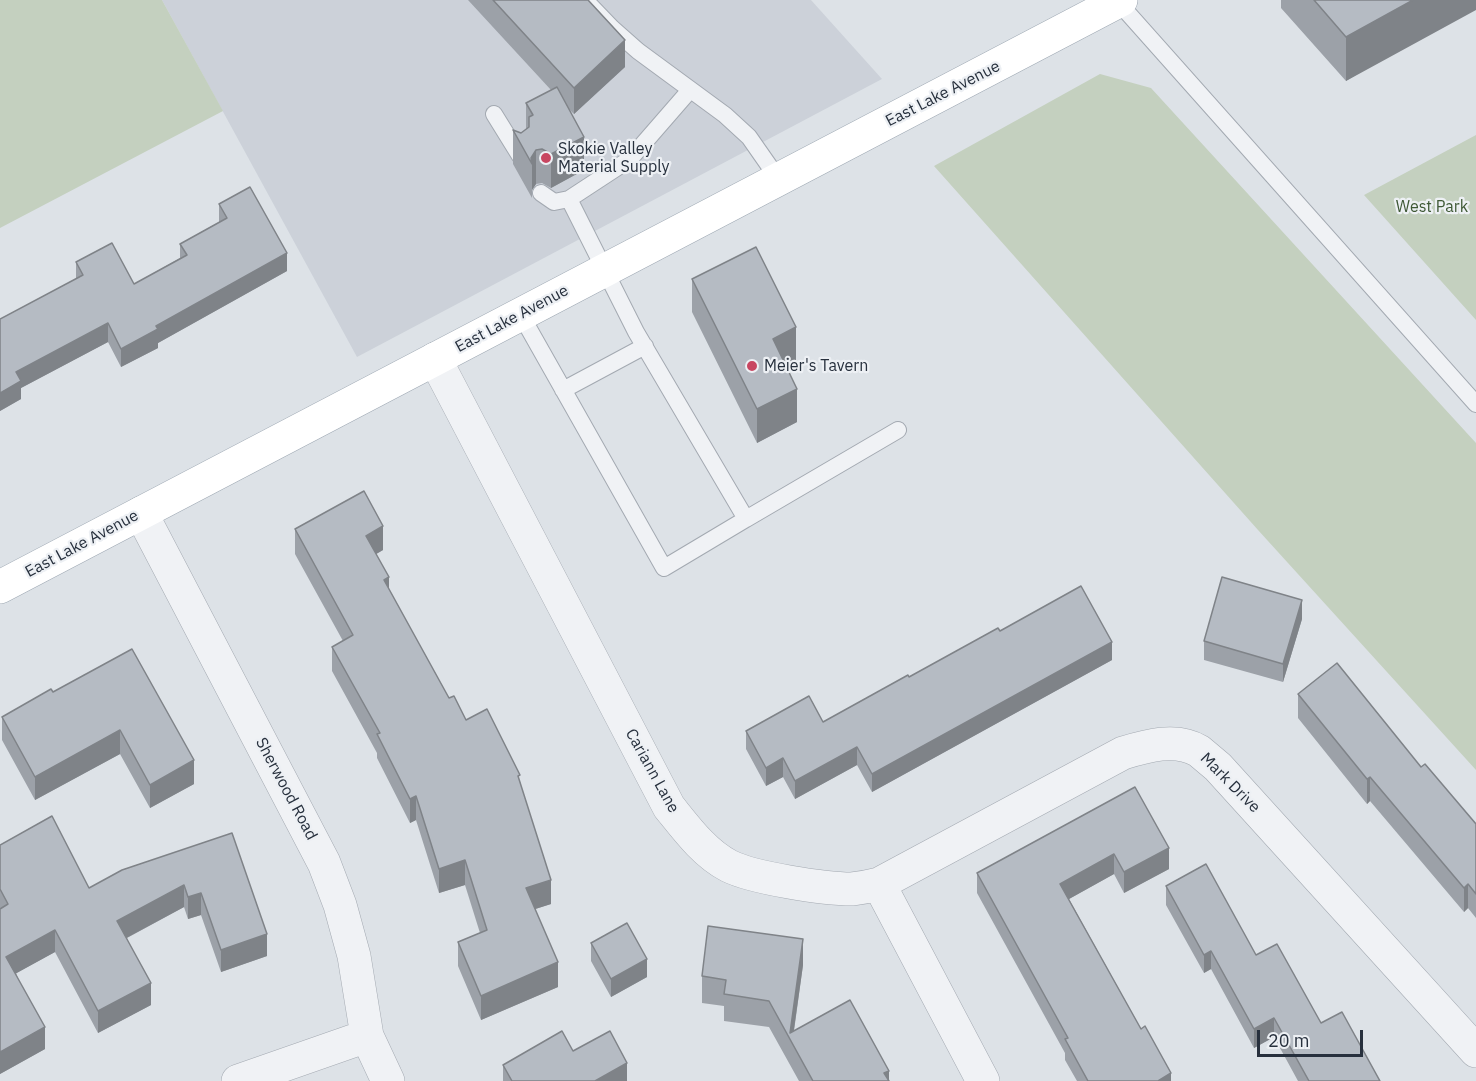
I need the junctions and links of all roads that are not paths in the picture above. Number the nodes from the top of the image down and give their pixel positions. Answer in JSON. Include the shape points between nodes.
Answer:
{"nodes":[{"id":1,"x":585,"y":0,"type":"edge"},
{"id":2,"x":1110,"y":3,"type":"edge"},
{"id":3,"x":690,"y":90,"type":"junction"},
{"id":4,"x":494,"y":114,"type":"dead end"},
{"id":5,"x":520,"y":156,"type":"edge"},
{"id":6,"x":779,"y":180,"type":"junction"},
{"id":7,"x":542,"y":193,"type":"dead end"},
{"id":8,"x":569,"y":199,"type":"junction"},
{"id":9,"x":605,"y":271,"type":"junction"},
{"id":10,"x":521,"y":315,"type":"junction"},
{"id":11,"x":645,"y":346,"type":"junction"},
{"id":12,"x":435,"y":359,"type":"junction"},
{"id":13,"x":563,"y":390,"type":"junction"},
{"id":14,"x":1476,"y":404,"type":"edge"},
{"id":15,"x":898,"y":430,"type":"dead end"},
{"id":16,"x":141,"y":513,"type":"junction"},
{"id":17,"x":747,"y":519,"type":"junction"},
{"id":18,"x":0,"y":587,"type":"edge"},
{"id":19,"x":879,"y":884,"type":"junction"},
{"id":20,"x":367,"y":1036,"type":"junction"},
{"id":21,"x":1476,"y":1051,"type":"edge"},
{"id":22,"x":238,"y":1081,"type":"edge"},
{"id":23,"x":388,"y":1081,"type":"edge"},
{"id":24,"x":983,"y":1081,"type":"edge"}],
"edges":[{"from":1,"to":3,"type":"lane","via":[[612,28]]},
{"from":2,"to":6,"type":"main road","name":"East Lake Avenue","via":[[1025,52]]},
{"from":2,"to":14,"type":"lane"},
{"from":3,"to":6,"type":"lane","via":[[749,137]]},
{"from":3,"to":8,"type":"lane","via":[[630,159]]},
{"from":4,"to":5,"type":"lane"},
{"from":6,"to":9,"type":"main road","name":"East Lake Avenue"},
{"from":7,"to":8,"type":"lane","via":[[554,202]]},
{"from":8,"to":9,"type":"lane"},
{"from":9,"to":10,"type":"main road","name":"East Lake Avenue"},
{"from":9,"to":11,"type":"lane"},
{"from":10,"to":12,"type":"main road","name":"East Lake Avenue"},
{"from":10,"to":13,"type":"lane"},
{"from":11,"to":13,"type":"lane"},
{"from":11,"to":17,"type":"lane"},
{"from":12,"to":16,"type":"main road","name":"East Lake Avenue"},
{"from":12,"to":19,"type":"street","name":"Cariann Lane","via":[[669,807],[688,831],[728,865],[752,874],[825,887],[853,889]]},
{"from":13,"to":17,"type":"lane","via":[[664,568]]},
{"from":15,"to":17,"type":"lane"},
{"from":16,"to":18,"type":"main road","name":"East Lake Avenue"},
{"from":16,"to":20,"type":"street","name":"Sherwood Road","via":[[324,863],[354,956]]},
{"from":19,"to":21,"type":"street","name":"Mark Drive","via":[[1123,753],[1152,744],[1177,744],[1197,750],[1218,766]]},
{"from":19,"to":24,"type":"street"},
{"from":20,"to":22,"type":"street"},
{"from":20,"to":23,"type":"street","name":"Sherwood Road"}]}
